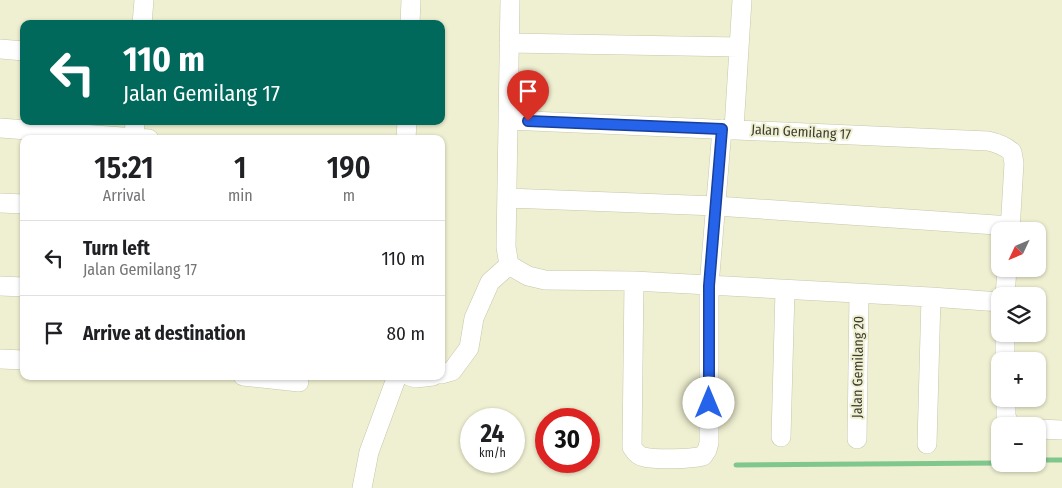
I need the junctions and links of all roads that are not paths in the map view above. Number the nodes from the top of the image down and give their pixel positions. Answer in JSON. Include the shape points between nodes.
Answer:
{"nodes":[{"id":1,"x":144,"y":0,"type":"edge"},
{"id":2,"x":411,"y":0,"type":"edge"},
{"id":3,"x":510,"y":0,"type":"edge"},
{"id":4,"x":742,"y":0,"type":"edge"},
{"id":5,"x":142,"y":20,"type":"edge"},
{"id":6,"x":410,"y":20,"type":"edge"},
{"id":7,"x":509,"y":43,"type":"junction"},
{"id":8,"x":739,"y":47,"type":"junction"},
{"id":9,"x":0,"y":49,"type":"edge"},
{"id":10,"x":20,"y":51,"type":"edge"},
{"id":11,"x":508,"y":120,"type":"junction"},
{"id":12,"x":0,"y":128,"type":"edge"},
{"id":13,"x":728,"y":129,"type":"junction"},
{"id":14,"x":138,"y":134,"type":"edge"},
{"id":15,"x":507,"y":198,"type":"junction"},
{"id":16,"x":0,"y":203,"type":"edge"},
{"id":17,"x":20,"y":204,"type":"edge"},
{"id":18,"x":716,"y":206,"type":"junction"},
{"id":19,"x":1010,"y":222,"type":"edge"},
{"id":20,"x":991,"y":228,"type":"edge"},
{"id":21,"x":509,"y":265,"type":"junction"},
{"id":22,"x":634,"y":281,"type":"junction"},
{"id":23,"x":0,"y":286,"type":"edge"},
{"id":24,"x":709,"y":286,"type":"junction"},
{"id":25,"x":20,"y":287,"type":"edge"},
{"id":26,"x":786,"y":290,"type":"junction"},
{"id":27,"x":859,"y":294,"type":"junction"},
{"id":28,"x":931,"y":297,"type":"junction"},
{"id":29,"x":991,"y":301,"type":"edge"},
{"id":30,"x":0,"y":359,"type":"edge"},
{"id":31,"x":20,"y":360,"type":"edge"},
{"id":32,"x":445,"y":373,"type":"edge"},
{"id":33,"x":280,"y":380,"type":"edge"},
{"id":34,"x":396,"y":380,"type":"edge"},
{"id":35,"x":299,"y":382,"type":"dead end"},
{"id":36,"x":1046,"y":429,"type":"edge"},
{"id":37,"x":1062,"y":430,"type":"edge"},
{"id":38,"x":781,"y":437,"type":"dead end"},
{"id":39,"x":857,"y":439,"type":"dead end"},
{"id":40,"x":927,"y":444,"type":"dead end"},
{"id":41,"x":362,"y":488,"type":"edge"}],
"edges":[{"from":1,"to":5,"type":"street"},
{"from":2,"to":6,"type":"street"},
{"from":3,"to":7,"type":"street"},
{"from":4,"to":8,"type":"street"},
{"from":7,"to":8,"type":"street"},
{"from":7,"to":11,"type":"street"},
{"from":8,"to":13,"type":"street"},
{"from":9,"to":10,"type":"street"},
{"from":11,"to":13,"type":"street","name":"Jalan Gemilang 17"},
{"from":11,"to":15,"type":"street"},
{"from":12,"to":14,"type":"street"},
{"from":13,"to":18,"type":"street"},
{"from":13,"to":19,"type":"street","name":"Jalan Gemilang 17","via":[[988,141],[1005,146],[1012,152],[1014,162]]},
{"from":15,"to":18,"type":"street"},
{"from":15,"to":21,"type":"street"},
{"from":16,"to":17,"type":"street"},
{"from":18,"to":20,"type":"street"},
{"from":18,"to":24,"type":"street"},
{"from":21,"to":22,"type":"street","via":[[528,276],[545,280]]},
{"from":21,"to":32,"type":"street","via":[[490,282],[474,318],[470,348],[452,371]]},
{"from":22,"to":24,"type":"street"},
{"from":22,"to":24,"type":"street","via":[[632,447],[644,457],[689,458],[703,456],[707,450]]},
{"from":23,"to":25,"type":"street"},
{"from":24,"to":26,"type":"street"},
{"from":26,"to":27,"type":"street"},
{"from":26,"to":38,"type":"street"},
{"from":27,"to":28,"type":"street"},
{"from":27,"to":39,"type":"street","name":"Jalan Gemilang 20"},
{"from":28,"to":29,"type":"street"},
{"from":28,"to":40,"type":"street"},
{"from":30,"to":31,"type":"street"},
{"from":33,"to":35,"type":"street"},
{"from":34,"to":41,"type":"street","via":[[369,452]]},
{"from":36,"to":37,"type":"street"}]}
